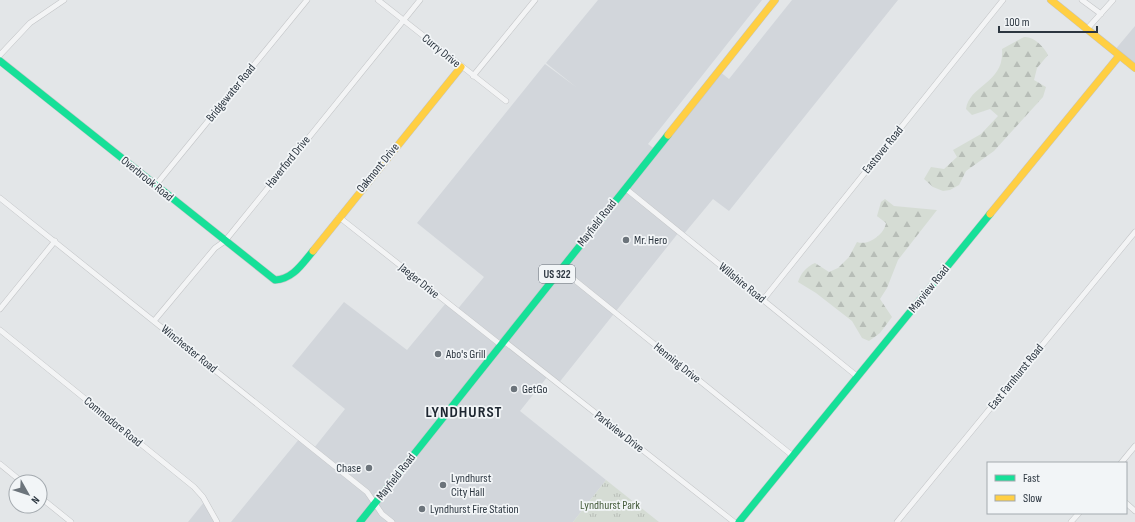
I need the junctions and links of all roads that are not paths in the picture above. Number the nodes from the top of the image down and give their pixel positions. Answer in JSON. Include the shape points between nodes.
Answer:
{"nodes":[{"id":1,"x":64,"y":0,"type":"edge"},
{"id":2,"x":307,"y":0,"type":"edge"},
{"id":3,"x":378,"y":0,"type":"edge"},
{"id":4,"x":420,"y":0,"type":"edge"},
{"id":5,"x":535,"y":0,"type":"edge"},
{"id":6,"x":775,"y":0,"type":"edge"},
{"id":7,"x":1003,"y":0,"type":"edge"},
{"id":8,"x":1051,"y":0,"type":"edge"},
{"id":9,"x":1082,"y":0,"type":"edge"},
{"id":10,"x":1113,"y":0,"type":"edge"},
{"id":11,"x":1101,"y":14,"type":"junction"},
{"id":12,"x":403,"y":20,"type":"junction"},
{"id":13,"x":1087,"y":29,"type":"junction"},
{"id":14,"x":0,"y":55,"type":"edge"},
{"id":15,"x":1120,"y":56,"type":"junction"},
{"id":16,"x":0,"y":60,"type":"edge"},
{"id":17,"x":461,"y":67,"type":"junction"},
{"id":18,"x":1135,"y":68,"type":"edge"},
{"id":19,"x":472,"y":76,"type":"junction"},
{"id":20,"x":506,"y":101,"type":"dead end"},
{"id":21,"x":155,"y":186,"type":"junction"},
{"id":22,"x":625,"y":188,"type":"junction"},
{"id":23,"x":0,"y":198,"type":"edge"},
{"id":24,"x":339,"y":217,"type":"junction"},
{"id":25,"x":1135,"y":232,"type":"edge"},
{"id":26,"x":54,"y":241,"type":"junction"},
{"id":27,"x":225,"y":241,"type":"junction"},
{"id":28,"x":561,"y":269,"type":"junction"},
{"id":29,"x":296,"y":270,"type":"joint"},
{"id":30,"x":763,"y":300,"type":"junction"},
{"id":31,"x":0,"y":308,"type":"edge"},
{"id":32,"x":154,"y":321,"type":"junction"},
{"id":33,"x":0,"y":330,"type":"edge"},
{"id":34,"x":502,"y":343,"type":"junction"},
{"id":35,"x":858,"y":377,"type":"junction"},
{"id":36,"x":1135,"y":446,"type":"edge"},
{"id":37,"x":793,"y":456,"type":"junction"},
{"id":38,"x":1122,"y":462,"type":"edge"},
{"id":39,"x":0,"y":464,"type":"edge"},
{"id":40,"x":12,"y":474,"type":"edge"},
{"id":41,"x":48,"y":503,"type":"edge"},
{"id":42,"x":374,"y":504,"type":"junction"},
{"id":43,"x":1127,"y":504,"type":"edge"},
{"id":44,"x":1135,"y":511,"type":"edge"},
{"id":45,"x":1078,"y":514,"type":"edge"},
{"id":46,"x":71,"y":522,"type":"edge"},
{"id":47,"x":217,"y":522,"type":"edge"},
{"id":48,"x":360,"y":522,"type":"edge"},
{"id":49,"x":392,"y":522,"type":"edge"},
{"id":50,"x":734,"y":522,"type":"edge"},
{"id":51,"x":740,"y":522,"type":"edge"},
{"id":52,"x":897,"y":522,"type":"edge"},
{"id":53,"x":1071,"y":522,"type":"edge"}],
"edges":[{"from":1,"to":14,"type":"street","via":[[30,23]]},
{"from":2,"to":21,"type":"street","name":"Bridgewater Road"},
{"from":3,"to":12,"type":"street","name":"Curry Drive"},
{"from":4,"to":12,"type":"street","name":"Haverford Drive"},
{"from":5,"to":19,"type":"street"},
{"from":6,"to":22,"type":"street","name":"Mayfield Road","number":"US 322"},
{"from":7,"to":30,"type":"street","name":"Eastover Road"},
{"from":8,"to":13,"type":"street"},
{"from":9,"to":11,"type":"street"},
{"from":10,"to":11,"type":"street"},
{"from":11,"to":13,"type":"street"},
{"from":12,"to":17,"type":"street","name":"Curry Drive"},
{"from":12,"to":27,"type":"street","name":"Haverford Drive"},
{"from":13,"to":15,"type":"street"},
{"from":15,"to":18,"type":"street"},
{"from":15,"to":35,"type":"street","name":"Mayview Road"},
{"from":16,"to":21,"type":"street","name":"Overbrook Road"},
{"from":17,"to":19,"type":"street","name":"Curry Drive"},
{"from":17,"to":24,"type":"street","name":"Oakmont Drive"},
{"from":19,"to":20,"type":"street","name":"Curry Drive"},
{"from":21,"to":27,"type":"street","name":"Overbrook Road"},
{"from":22,"to":28,"type":"street","name":"Mayfield Road","number":"US 322"},
{"from":22,"to":30,"type":"street","name":"Willshire Road"},
{"from":23,"to":26,"type":"street","name":"Winchester Road"},
{"from":24,"to":29,"type":"street","name":"Oakmont Drive"},
{"from":24,"to":34,"type":"street","name":"Jaeger Drive"},
{"from":25,"to":52,"type":"street","name":"East Farnhurst Road"},
{"from":26,"to":31,"type":"street"},
{"from":26,"to":32,"type":"street","name":"Winchester Road"},
{"from":27,"to":29,"type":"street","name":"Overbrook Road","via":[[275,280],[282,280]]},
{"from":27,"to":32,"type":"street","name":"Haverford Drive","via":[[215,248]]},
{"from":28,"to":34,"type":"street","name":"Mayfield Road","number":"US 322"},
{"from":28,"to":37,"type":"street","name":"Henning Drive"},
{"from":30,"to":35,"type":"street","name":"Willshire Road"},
{"from":32,"to":42,"type":"street","name":"Winchester Road","via":[[367,492]]},
{"from":33,"to":47,"type":"street","name":"Commodore Road","via":[[194,487]]},
{"from":34,"to":42,"type":"street","name":"Mayfield Road","number":"US 322"},
{"from":34,"to":50,"type":"street","name":"Parkview Drive"},
{"from":35,"to":37,"type":"street","name":"Mayview Road"},
{"from":36,"to":38,"type":"street"},
{"from":37,"to":51,"type":"street","name":"Mayview Road"},
{"from":39,"to":40,"type":"street"},
{"from":41,"to":46,"type":"street"},
{"from":42,"to":48,"type":"street","name":"Mayfield Road","number":"US 322"},
{"from":42,"to":49,"type":"street","name":"Winchester Road"},
{"from":43,"to":44,"type":"street"},
{"from":45,"to":53,"type":"street"}]}
